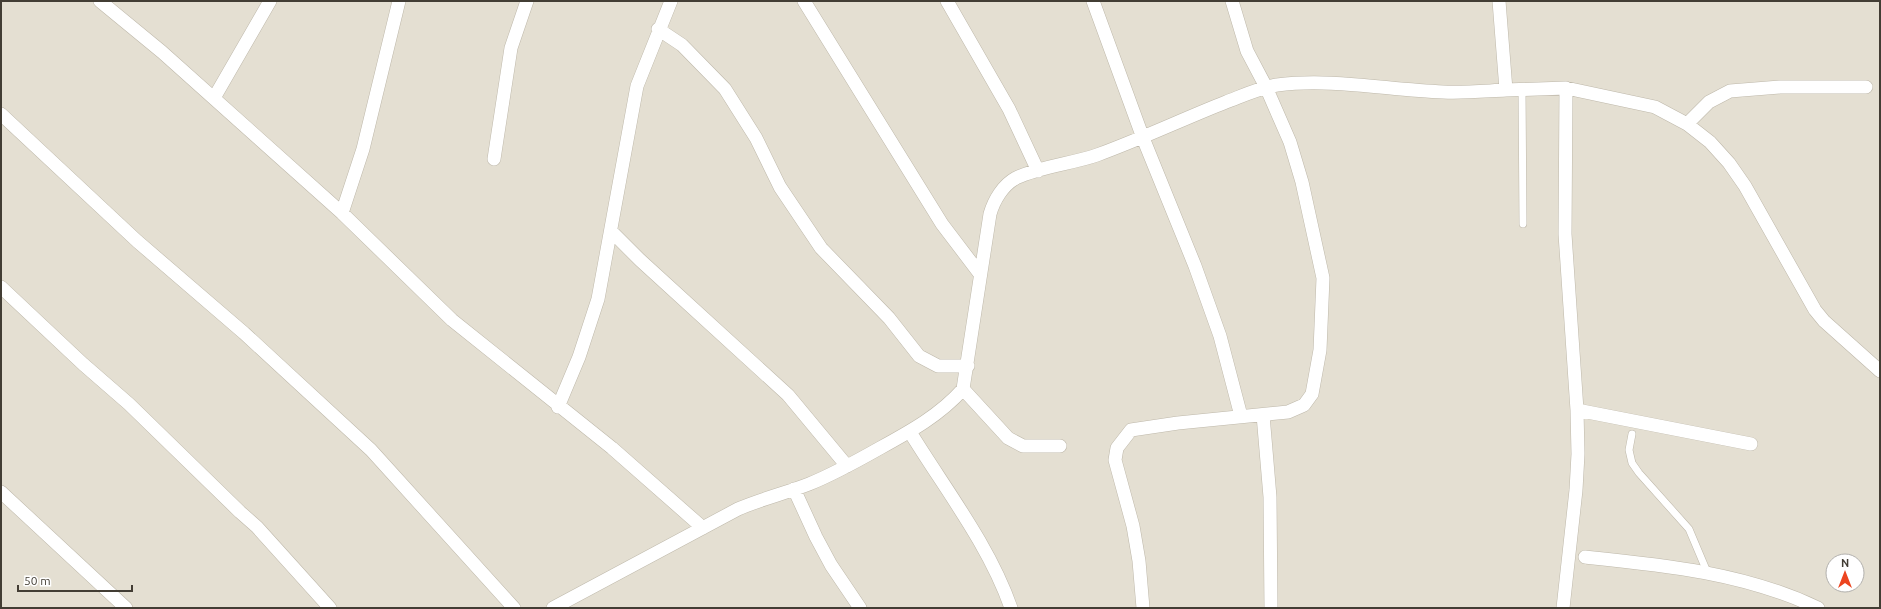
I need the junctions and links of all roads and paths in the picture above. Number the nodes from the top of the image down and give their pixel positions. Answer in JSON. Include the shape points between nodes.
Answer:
{"nodes":[{"id":1,"x":100,"y":1,"type":"edge"},
{"id":2,"x":270,"y":1,"type":"edge"},
{"id":3,"x":399,"y":1,"type":"edge"},
{"id":4,"x":527,"y":1,"type":"edge"},
{"id":5,"x":671,"y":1,"type":"edge"},
{"id":6,"x":804,"y":1,"type":"edge"},
{"id":7,"x":947,"y":1,"type":"edge"},
{"id":8,"x":1093,"y":1,"type":"edge"},
{"id":9,"x":1232,"y":1,"type":"edge"},
{"id":10,"x":1499,"y":1,"type":"edge"},
{"id":11,"x":658,"y":30,"type":"junction"},
{"id":12,"x":1266,"y":87,"type":"junction"},
{"id":13,"x":1866,"y":87,"type":"dead end"},
{"id":14,"x":1566,"y":88,"type":"junction"},
{"id":15,"x":1522,"y":89,"type":"junction"},
{"id":16,"x":1506,"y":90,"type":"junction"},
{"id":17,"x":214,"y":98,"type":"junction"},
{"id":18,"x":1,"y":114,"type":"edge"},
{"id":19,"x":1687,"y":124,"type":"junction"},
{"id":20,"x":1143,"y":138,"type":"junction"},
{"id":21,"x":494,"y":159,"type":"dead end"},
{"id":22,"x":1038,"y":171,"type":"junction"},
{"id":23,"x":342,"y":213,"type":"junction"},
{"id":24,"x":1523,"y":224,"type":"dead end"},
{"id":25,"x":611,"y":231,"type":"junction"},
{"id":26,"x":980,"y":274,"type":"junction"},
{"id":27,"x":1,"y":287,"type":"edge"},
{"id":28,"x":968,"y":366,"type":"junction"},
{"id":29,"x":1880,"y":371,"type":"edge"},
{"id":30,"x":964,"y":389,"type":"junction"},
{"id":31,"x":558,"y":407,"type":"junction"},
{"id":32,"x":1577,"y":410,"type":"junction"},
{"id":33,"x":1263,"y":415,"type":"junction"},
{"id":34,"x":1242,"y":416,"type":"junction"},
{"id":35,"x":910,"y":432,"type":"junction"},
{"id":36,"x":1632,"y":434,"type":"dead end"},
{"id":37,"x":1751,"y":444,"type":"dead end"},
{"id":38,"x":1060,"y":446,"type":"dead end"},
{"id":39,"x":847,"y":466,"type":"junction"},
{"id":40,"x":794,"y":489,"type":"junction"},
{"id":41,"x":1,"y":492,"type":"edge"},
{"id":42,"x":703,"y":528,"type":"junction"},
{"id":43,"x":1585,"y":557,"type":"dead end"},
{"id":44,"x":1708,"y":574,"type":"junction"},
{"id":45,"x":558,"y":607,"type":"edge"},
{"id":46,"x":858,"y":607,"type":"edge"},
{"id":47,"x":126,"y":608,"type":"edge"},
{"id":48,"x":330,"y":608,"type":"edge"},
{"id":49,"x":514,"y":608,"type":"edge"},
{"id":50,"x":1011,"y":608,"type":"edge"},
{"id":51,"x":1142,"y":608,"type":"edge"},
{"id":52,"x":1271,"y":608,"type":"edge"},
{"id":53,"x":1563,"y":608,"type":"edge"},
{"id":54,"x":1818,"y":608,"type":"edge"}],
"edges":[{"from":1,"to":17,"type":"street"},
{"from":2,"to":17,"type":"street"},
{"from":3,"to":23,"type":"street","via":[[363,149]]},
{"from":4,"to":21,"type":"street","via":[[511,48]]},
{"from":5,"to":11,"type":"street"},
{"from":6,"to":26,"type":"street","via":[[942,224]]},
{"from":7,"to":22,"type":"street","via":[[1009,109]]},
{"from":8,"to":20,"type":"street"},
{"from":9,"to":12,"type":"street","via":[[1247,51]]},
{"from":10,"to":16,"type":"street"},
{"from":11,"to":25,"type":"street","via":[[637,86]]},
{"from":11,"to":28,"type":"street","via":[[682,45],[725,89],[756,138],[780,187],[821,248],[889,318],[919,356],[938,366]]},
{"from":12,"to":16,"type":"street","via":[[1320,84],[1443,92]]},
{"from":12,"to":20,"type":"street"},
{"from":12,"to":33,"type":"street","via":[[1290,142],[1302,182],[1323,278],[1320,350],[1312,394],[1304,405],[1297,409]]},
{"from":13,"to":19,"type":"street","via":[[1780,87],[1730,91],[1709,102]]},
{"from":14,"to":15,"type":"street"},
{"from":14,"to":19,"type":"street","via":[[1655,107]]},
{"from":14,"to":32,"type":"street","via":[[1564,234]]},
{"from":15,"to":16,"type":"street"},
{"from":15,"to":24,"type":"lane"},
{"from":17,"to":23,"type":"street"},
{"from":18,"to":49,"type":"street","via":[[137,241],[244,333],[371,450]]},
{"from":19,"to":29,"type":"street","via":[[1710,142],[1746,186],[1815,310]]},
{"from":20,"to":22,"type":"street","via":[[1077,162]]},
{"from":20,"to":34,"type":"street","via":[[1218,329]]},
{"from":22,"to":26,"type":"street","via":[[1016,178],[996,198],[990,214]]},
{"from":23,"to":31,"type":"street","via":[[452,320]]},
{"from":25,"to":31,"type":"street","via":[[590,328]]},
{"from":25,"to":39,"type":"street","via":[[788,395]]},
{"from":26,"to":28,"type":"street"},
{"from":27,"to":48,"type":"street","via":[[129,404],[257,527]]},
{"from":28,"to":30,"type":"street"},
{"from":30,"to":35,"type":"street","via":[[950,404]]},
{"from":30,"to":38,"type":"street","via":[[1008,438],[1023,446]]},
{"from":31,"to":42,"type":"street","via":[[612,448]]},
{"from":32,"to":37,"type":"street"},
{"from":32,"to":53,"type":"street","via":[[1576,490]]},
{"from":33,"to":34,"type":"street"},
{"from":33,"to":52,"type":"street","via":[[1270,497]]},
{"from":34,"to":51,"type":"street","via":[[1131,430],[1116,448],[1115,460],[1133,526],[1139,561]]},
{"from":35,"to":39,"type":"street"},
{"from":35,"to":50,"type":"street","via":[[966,520]]},
{"from":36,"to":44,"type":"lane","via":[[1629,450],[1632,463],[1689,529]]},
{"from":39,"to":40,"type":"street"},
{"from":40,"to":42,"type":"street","via":[[761,499]]},
{"from":40,"to":46,"type":"street","via":[[831,565]]},
{"from":41,"to":47,"type":"street"},
{"from":42,"to":45,"type":"street"},
{"from":43,"to":44,"type":"street","via":[[1673,566]]},
{"from":44,"to":54,"type":"street","via":[[1773,589]]}]}
